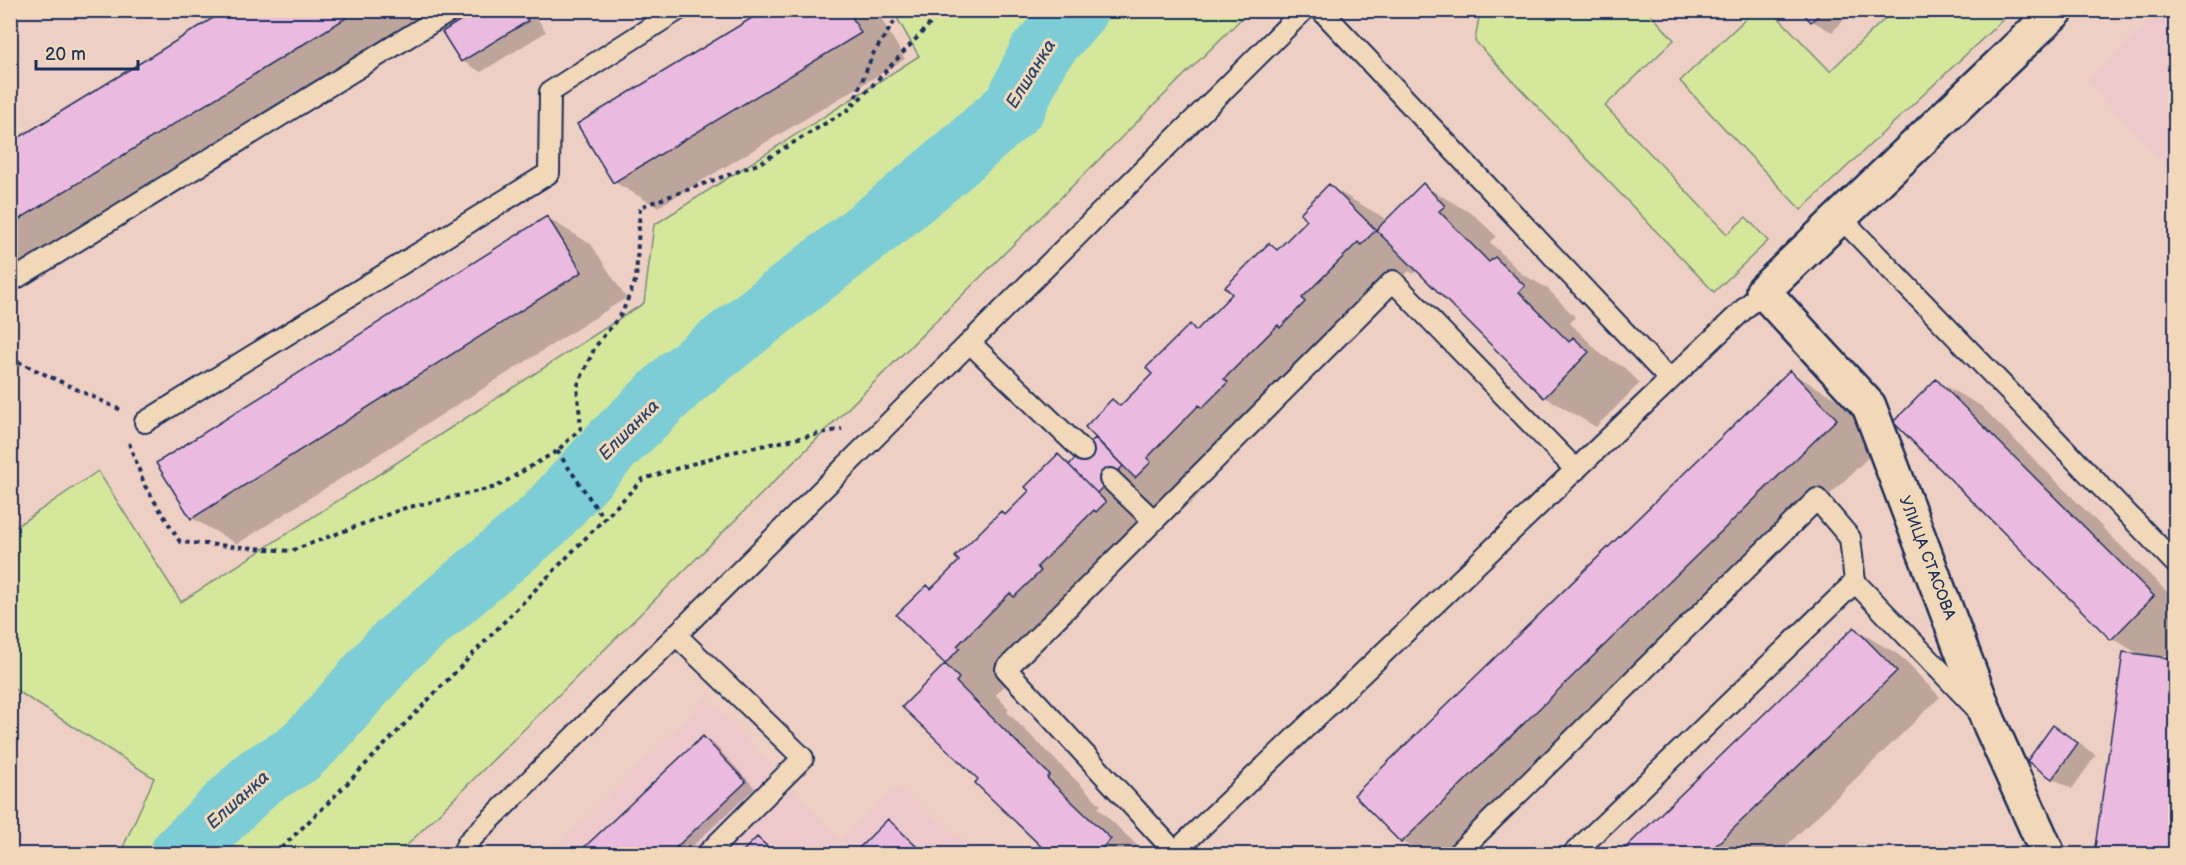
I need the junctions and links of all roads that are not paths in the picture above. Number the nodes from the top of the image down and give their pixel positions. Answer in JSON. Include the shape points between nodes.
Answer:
{"nodes":[{"id":1,"x":452,"y":10,"type":"edge"},
{"id":2,"x":678,"y":10,"type":"edge"},
{"id":3,"x":1304,"y":10,"type":"edge"},
{"id":4,"x":1321,"y":10,"type":"edge"},
{"id":5,"x":2057,"y":10,"type":"edge"},
{"id":6,"x":1840,"y":217,"type":"junction"},
{"id":7,"x":10,"y":282,"type":"edge"},
{"id":8,"x":1762,"y":291,"type":"junction"},
{"id":9,"x":971,"y":344,"type":"junction"},
{"id":10,"x":1669,"y":380,"type":"junction"},
{"id":11,"x":145,"y":422,"type":"road end"},
{"id":12,"x":1083,"y":451,"type":"dead end"},
{"id":13,"x":1576,"y":470,"type":"junction"},
{"id":14,"x":1110,"y":479,"type":"dead end"},
{"id":15,"x":1154,"y":521,"type":"junction"},
{"id":16,"x":2175,"y":564,"type":"edge"},
{"id":17,"x":1855,"y":582,"type":"junction"},
{"id":18,"x":676,"y":635,"type":"junction"},
{"id":19,"x":1988,"y":720,"type":"junction"},
{"id":20,"x":462,"y":855,"type":"edge"},
{"id":21,"x":707,"y":855,"type":"edge"},
{"id":22,"x":1457,"y":855,"type":"edge"},
{"id":23,"x":1573,"y":855,"type":"edge"},
{"id":24,"x":2048,"y":855,"type":"edge"}],
"edges":[{"from":1,"to":7,"type":"lane"},
{"from":2,"to":11,"type":"lane","via":[[550,92],[549,173]]},
{"from":3,"to":9,"type":"lane"},
{"from":4,"to":10,"type":"lane"},
{"from":5,"to":6,"type":"street"},
{"from":6,"to":8,"type":"street"},
{"from":6,"to":16,"type":"lane"},
{"from":8,"to":10,"type":"lane"},
{"from":8,"to":19,"type":"street","name":"УЛИЦА СТАСОВА","via":[[1869,406]]},
{"from":9,"to":12,"type":"lane"},
{"from":9,"to":18,"type":"lane"},
{"from":10,"to":13,"type":"lane"},
{"from":13,"to":15,"type":"lane","via":[[1393,281]]},
{"from":13,"to":15,"type":"lane","via":[[1175,852],[1006,669]]},
{"from":14,"to":15,"type":"lane"},
{"from":17,"to":19,"type":"lane"},
{"from":17,"to":22,"type":"lane","via":[[1850,538],[1816,499]]},
{"from":17,"to":23,"type":"lane"},
{"from":18,"to":20,"type":"lane","via":[[468,842]]},
{"from":18,"to":21,"type":"lane","via":[[803,758]]},
{"from":19,"to":24,"type":"street","name":"УЛИЦА СТАСОВА"}]}
